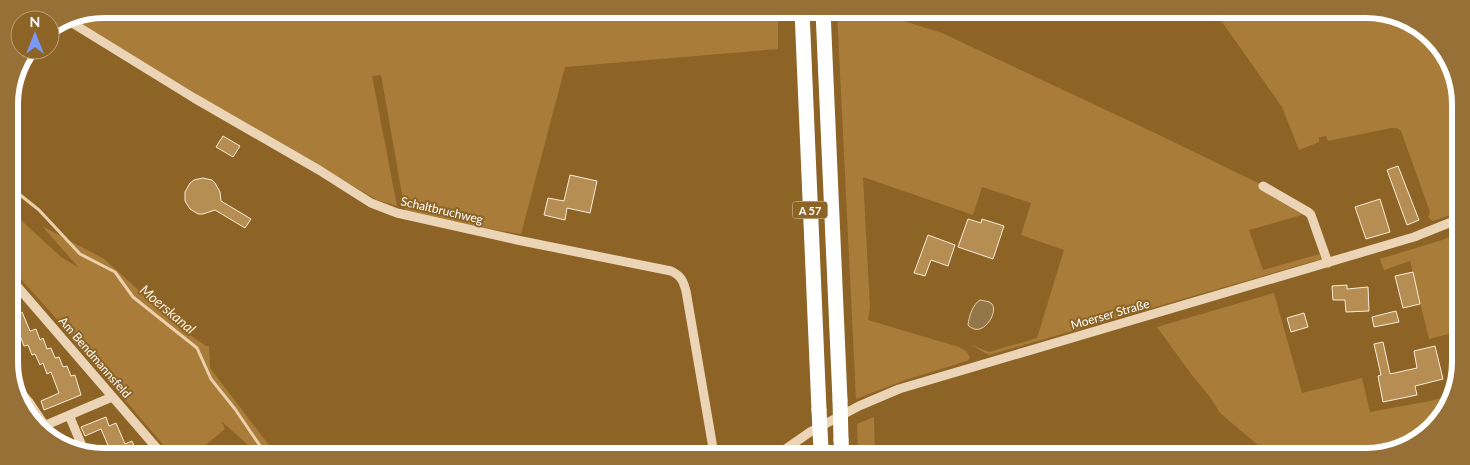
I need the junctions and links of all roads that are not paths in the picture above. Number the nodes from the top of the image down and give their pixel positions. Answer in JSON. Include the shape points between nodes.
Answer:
{"nodes":[{"id":1,"x":802,"y":18,"type":"edge"},
{"id":2,"x":823,"y":18,"type":"edge"},
{"id":3,"x":73,"y":23,"type":"edge"},
{"id":4,"x":1263,"y":186,"type":"dead end"},
{"id":5,"x":1452,"y":222,"type":"edge"},
{"id":6,"x":1328,"y":263,"type":"junction"},
{"id":7,"x":18,"y":287,"type":"edge"},
{"id":8,"x":112,"y":397,"type":"junction"},
{"id":9,"x":25,"y":398,"type":"edge"},
{"id":10,"x":34,"y":411,"type":"edge"},
{"id":11,"x":69,"y":416,"type":"junction"},
{"id":12,"x":46,"y":425,"type":"edge"},
{"id":13,"x":82,"y":445,"type":"edge"},
{"id":14,"x":788,"y":447,"type":"edge"},
{"id":15,"x":821,"y":447,"type":"edge"},
{"id":16,"x":842,"y":447,"type":"edge"},
{"id":17,"x":157,"y":448,"type":"edge"},
{"id":18,"x":713,"y":448,"type":"edge"}],
"edges":[{"from":1,"to":15,"type":"highway","number":"A 57","bridge":true},
{"from":2,"to":16,"type":"highway","number":"A 57","bridge":true},
{"from":3,"to":18,"type":"street","name":"Schaltbruchweg","via":[[371,203],[397,213],[679,275],[686,291]]},
{"from":4,"to":6,"type":"street","via":[[1311,215]]},
{"from":5,"to":6,"type":"street","name":"Moerser Straße"},
{"from":6,"to":14,"type":"street","name":"Moerser Straße","via":[[899,390],[842,414]]},
{"from":7,"to":8,"type":"street","name":"Am Bendmannsfeld"},
{"from":8,"to":11,"type":"street"},
{"from":8,"to":17,"type":"street","name":"Am Bendmannsfeld"},
{"from":9,"to":10,"type":"street"},
{"from":11,"to":12,"type":"street"},
{"from":11,"to":13,"type":"street"}]}
